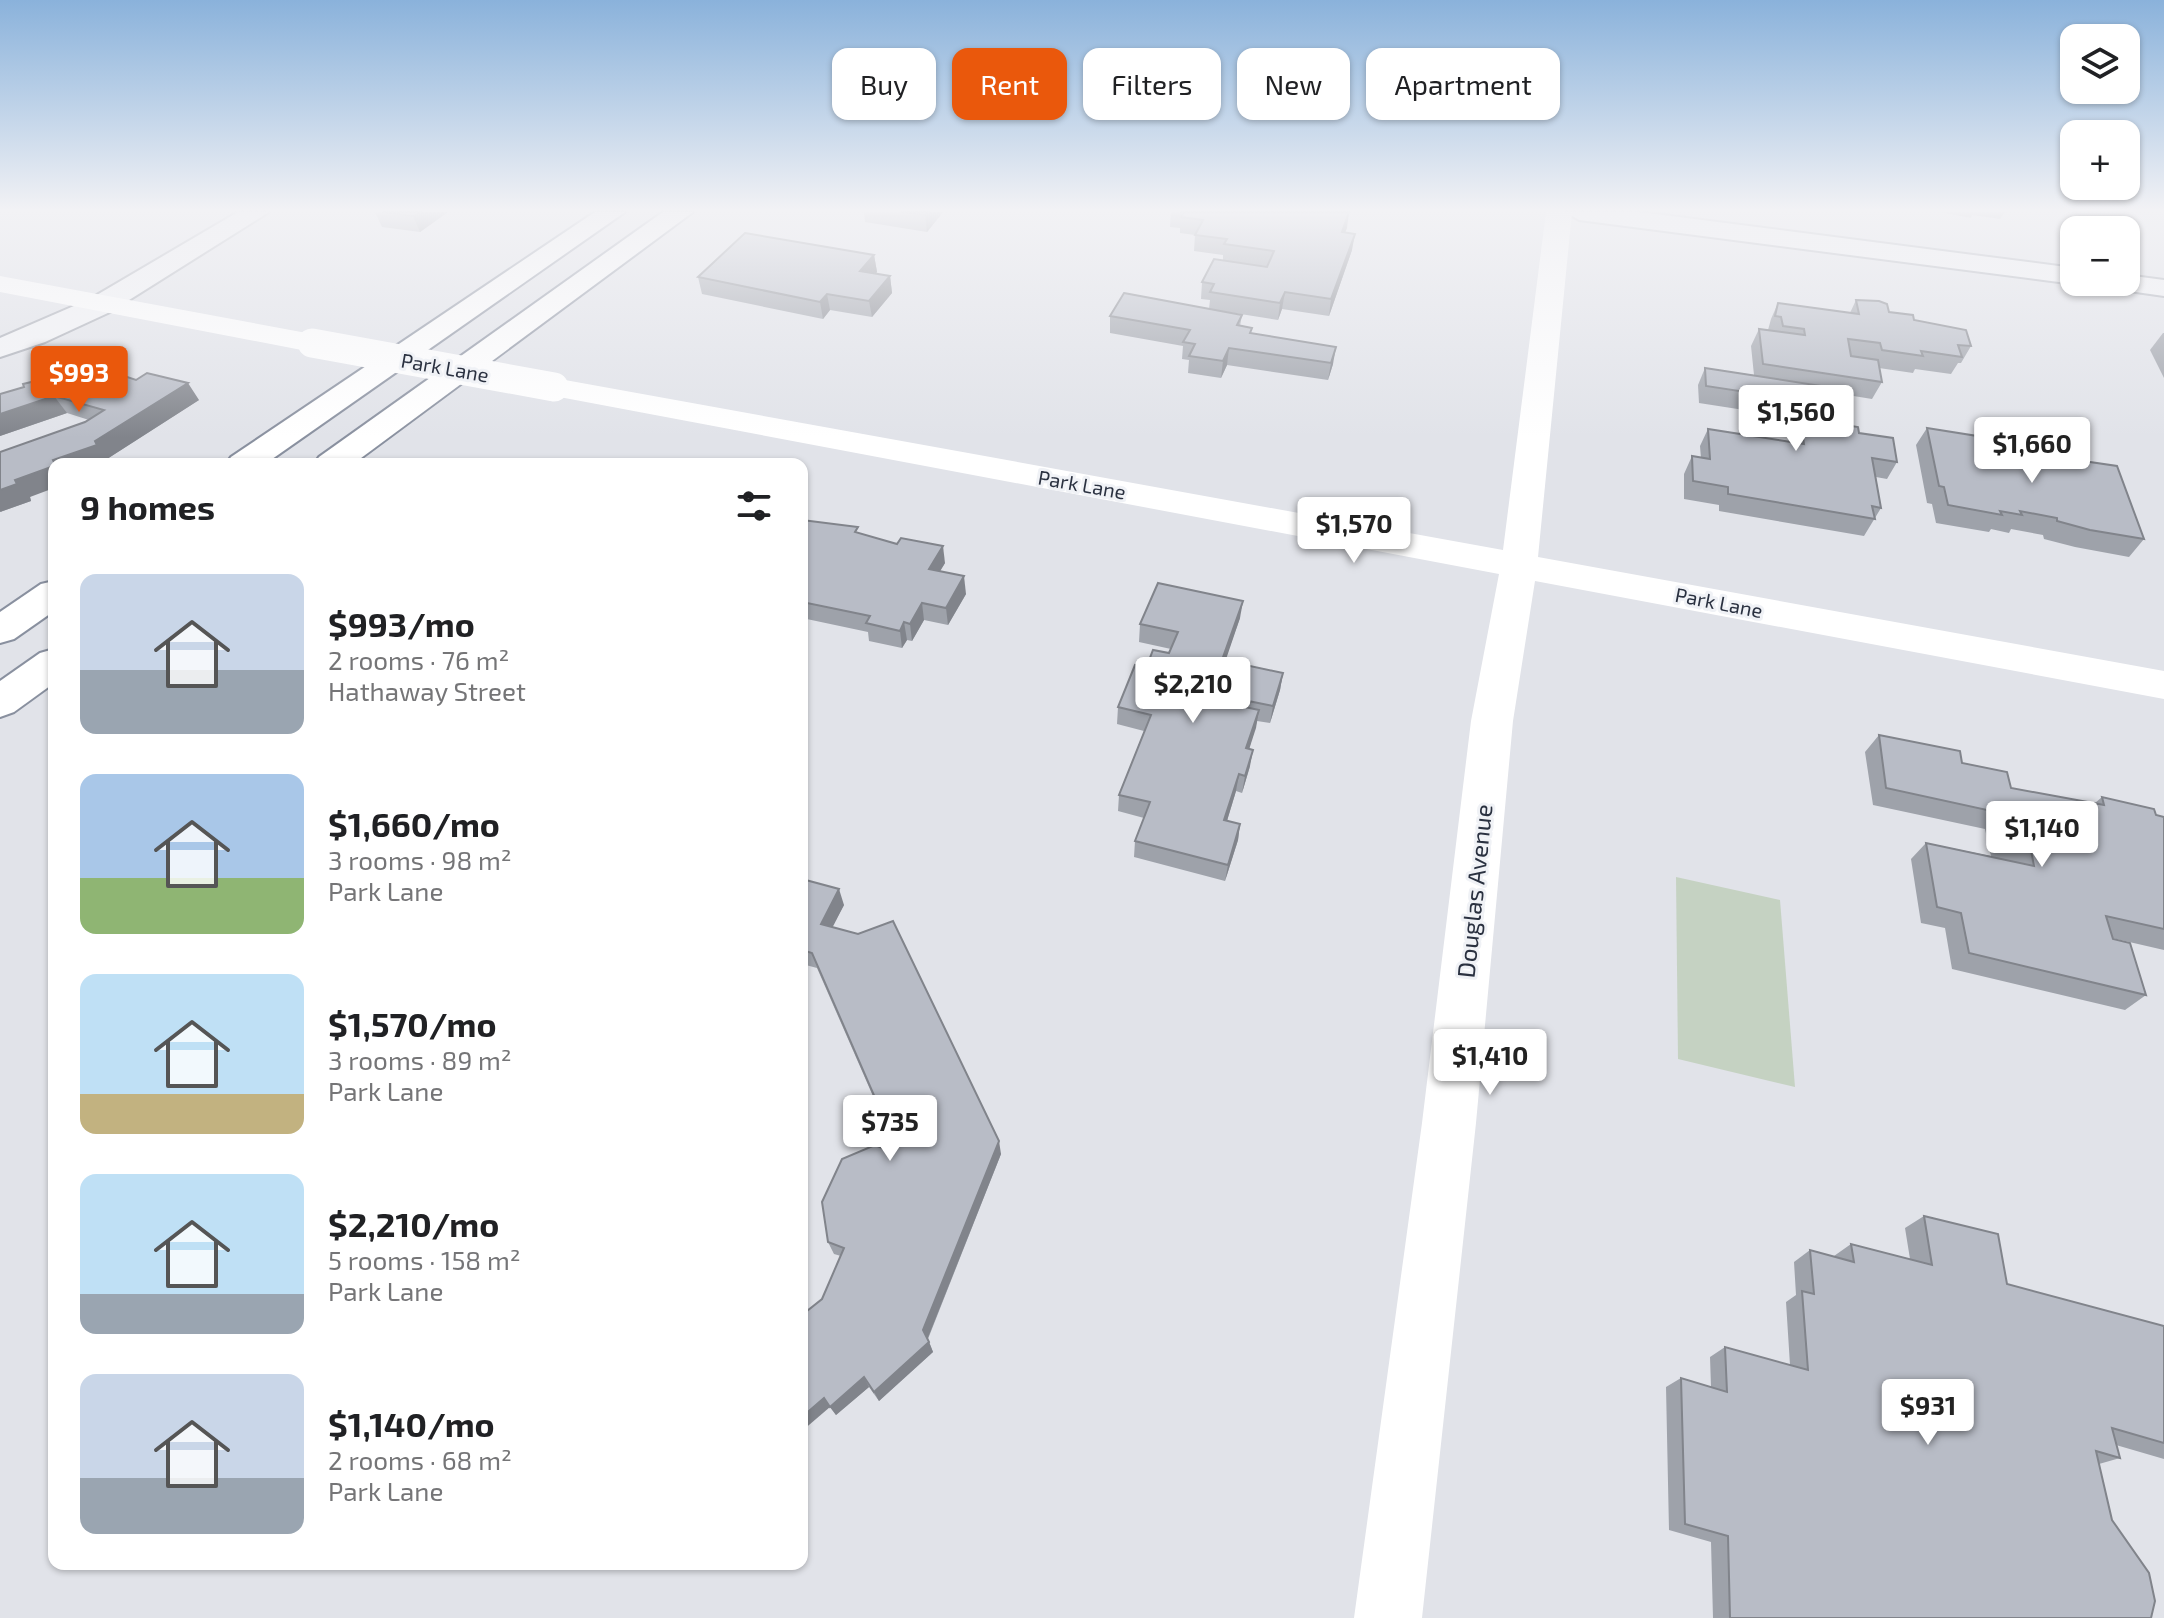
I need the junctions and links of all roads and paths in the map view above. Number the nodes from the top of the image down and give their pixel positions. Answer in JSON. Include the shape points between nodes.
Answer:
{"nodes":[{"id":1,"x":19,"y":288,"type":"edge"},
{"id":2,"x":129,"y":288,"type":"edge"},
{"id":3,"x":501,"y":288,"type":"edge"},
{"id":4,"x":575,"y":288,"type":"edge"},
{"id":5,"x":1550,"y":288,"type":"edge"},
{"id":6,"x":103,"y":303,"type":"junction"},
{"id":7,"x":0,"y":348,"type":"edge"},
{"id":8,"x":252,"y":458,"type":"edge"},
{"id":9,"x":339,"y":458,"type":"edge"},
{"id":10,"x":1519,"y":565,"type":"junction"},
{"id":11,"x":48,"y":597,"type":"edge"},
{"id":12,"x":0,"y":630,"type":"edge"},
{"id":13,"x":48,"y":667,"type":"edge"},
{"id":14,"x":2164,"y":685,"type":"edge"},
{"id":15,"x":0,"y":702,"type":"edge"},
{"id":16,"x":1388,"y":1618,"type":"edge"}],
"edges":[{"from":1,"to":6,"type":"main road","name":"Park Lane"},
{"from":2,"to":6,"type":"street"},
{"from":3,"to":8,"type":"main road"},
{"from":4,"to":9,"type":"main road"},
{"from":5,"to":10,"type":"main road","name":"Douglas Avenue"},
{"from":6,"to":7,"type":"street"},
{"from":6,"to":10,"type":"main road","name":"Park Lane","bridge":true},
{"from":10,"to":14,"type":"main road","name":"Park Lane"},
{"from":10,"to":16,"type":"main road","name":"Douglas Avenue","via":[[1492,721]]},
{"from":11,"to":12,"type":"main road"},
{"from":13,"to":15,"type":"main road"}]}
